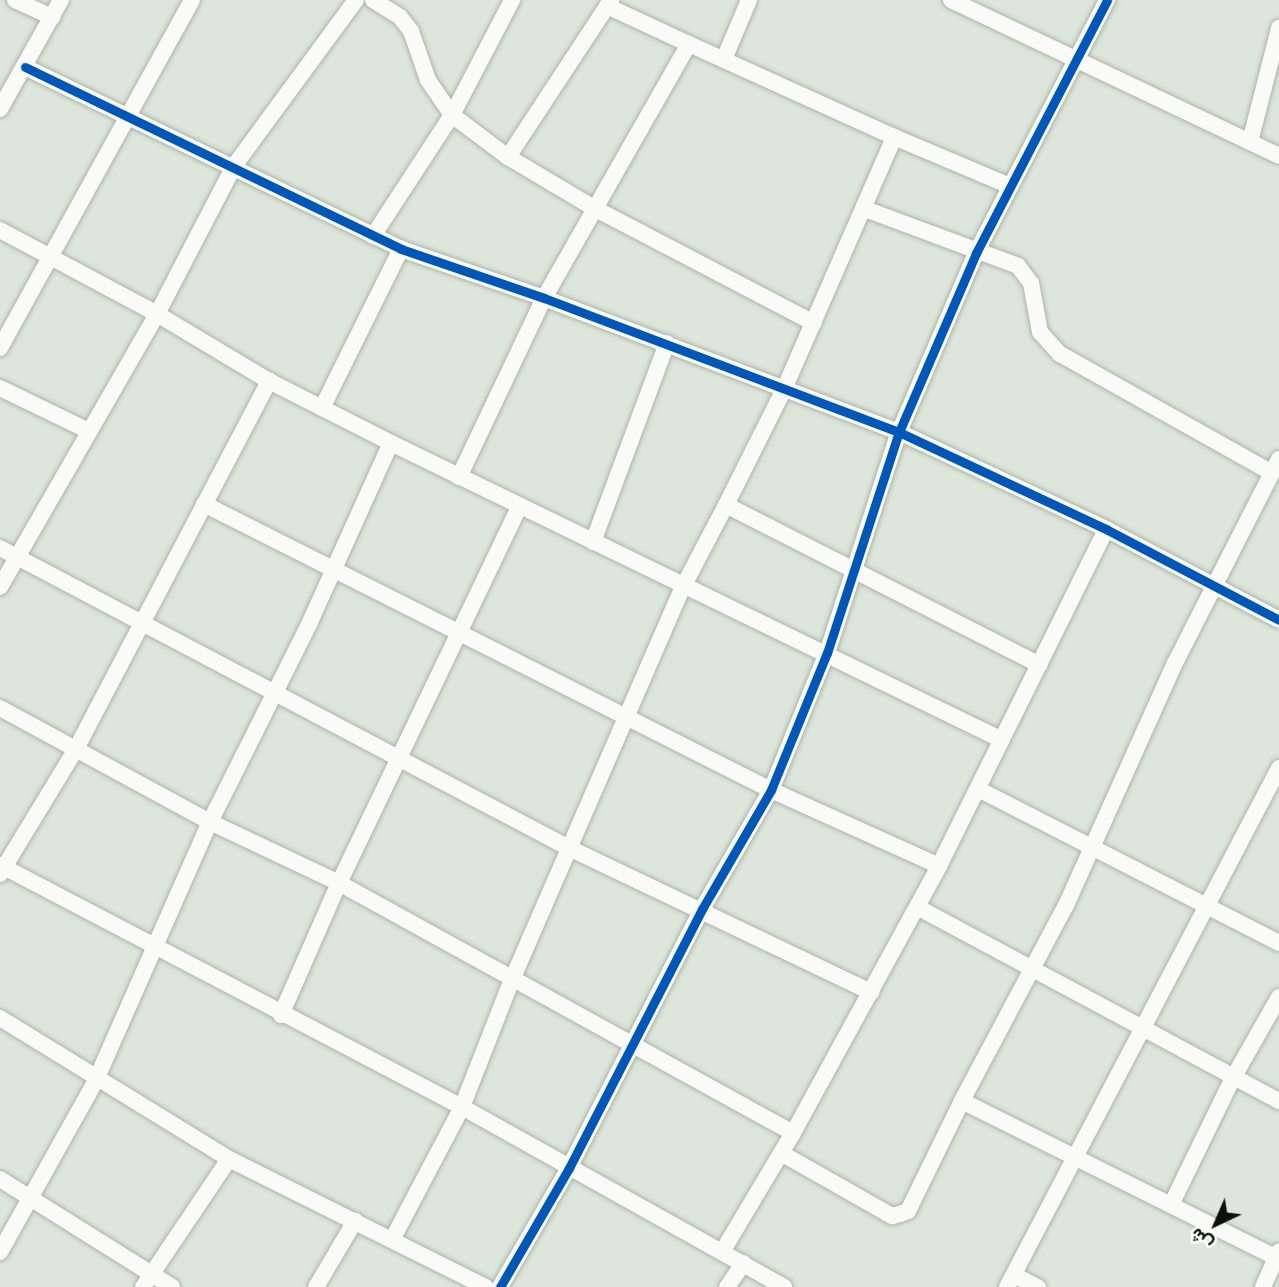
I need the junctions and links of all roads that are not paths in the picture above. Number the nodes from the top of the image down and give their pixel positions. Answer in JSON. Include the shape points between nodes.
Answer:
{"nodes":[{"id":1,"x":15,"y":0,"type":"edge"},
{"id":2,"x":61,"y":0,"type":"edge"},
{"id":3,"x":192,"y":0,"type":"edge"},
{"id":4,"x":356,"y":0,"type":"edge"},
{"id":5,"x":373,"y":0,"type":"edge"},
{"id":6,"x":512,"y":0,"type":"edge"},
{"id":7,"x":749,"y":0,"type":"edge"},
{"id":8,"x":951,"y":0,"type":"edge"},
{"id":9,"x":1107,"y":0,"type":"edge"},
{"id":10,"x":609,"y":3,"type":"edge"},
{"id":11,"x":52,"y":17,"type":"junction"},
{"id":12,"x":1279,"y":28,"type":"edge"},
{"id":13,"x":689,"y":44,"type":"junction"},
{"id":14,"x":724,"y":59,"type":"junction"},
{"id":15,"x":1079,"y":61,"type":"junction"},
{"id":16,"x":25,"y":67,"type":"junction"},
{"id":17,"x":0,"y":109,"type":"edge"},
{"id":18,"x":452,"y":115,"type":"junction"},
{"id":19,"x":129,"y":116,"type":"junction"},
{"id":20,"x":894,"y":137,"type":"junction"},
{"id":21,"x":1250,"y":142,"type":"junction"},
{"id":22,"x":1279,"y":156,"type":"edge"},
{"id":23,"x":508,"y":157,"type":"junction"},
{"id":24,"x":234,"y":166,"type":"junction"},
{"id":25,"x":1010,"y":186,"type":"junction"},
{"id":26,"x":594,"y":208,"type":"junction"},
{"id":27,"x":865,"y":208,"type":"junction"},
{"id":28,"x":0,"y":230,"type":"edge"},
{"id":29,"x":373,"y":236,"type":"junction"},
{"id":30,"x":401,"y":249,"type":"junction"},
{"id":31,"x":976,"y":253,"type":"junction"},
{"id":32,"x":49,"y":257,"type":"junction"},
{"id":33,"x":544,"y":298,"type":"junction"},
{"id":34,"x":157,"y":314,"type":"junction"},
{"id":35,"x":814,"y":323,"type":"junction"},
{"id":36,"x":667,"y":343,"type":"junction"},
{"id":37,"x":0,"y":348,"type":"edge"},
{"id":38,"x":269,"y":381,"type":"junction"},
{"id":39,"x":0,"y":387,"type":"edge"},
{"id":40,"x":785,"y":387,"type":"junction"},
{"id":41,"x":322,"y":408,"type":"junction"},
{"id":42,"x":89,"y":431,"type":"junction"},
{"id":43,"x":899,"y":432,"type":"junction"},
{"id":44,"x":391,"y":443,"type":"junction"},
{"id":45,"x":1276,"y":466,"type":"edge"},
{"id":46,"x":459,"y":477,"type":"junction"},
{"id":47,"x":204,"y":504,"type":"junction"},
{"id":48,"x":726,"y":505,"type":"junction"},
{"id":49,"x":519,"y":507,"type":"junction"},
{"id":50,"x":1106,"y":529,"type":"junction"},
{"id":51,"x":593,"y":542,"type":"junction"},
{"id":52,"x":0,"y":548,"type":"edge"},
{"id":53,"x":16,"y":557,"type":"junction"},
{"id":54,"x":852,"y":570,"type":"junction"},
{"id":55,"x":334,"y":573,"type":"junction"},
{"id":56,"x":684,"y":585,"type":"junction"},
{"id":57,"x":1216,"y":586,"type":"junction"},
{"id":58,"x":0,"y":587,"type":"edge"},
{"id":59,"x":1279,"y":620,"type":"edge"},
{"id":60,"x":142,"y":626,"type":"junction"},
{"id":61,"x":458,"y":632,"type":"junction"},
{"id":62,"x":827,"y":653,"type":"junction"},
{"id":63,"x":1040,"y":665,"type":"junction"},
{"id":64,"x":274,"y":696,"type":"junction"},
{"id":65,"x":0,"y":708,"type":"edge"},
{"id":66,"x":627,"y":717,"type":"junction"},
{"id":67,"x":1002,"y":740,"type":"junction"},
{"id":68,"x":76,"y":749,"type":"junction"},
{"id":69,"x":398,"y":756,"type":"junction"},
{"id":70,"x":1279,"y":768,"type":"edge"},
{"id":71,"x":978,"y":789,"type":"junction"},
{"id":72,"x":771,"y":790,"type":"junction"},
{"id":73,"x":210,"y":822,"type":"junction"},
{"id":74,"x":1093,"y":845,"type":"junction"},
{"id":75,"x":569,"y":848,"type":"junction"},
{"id":76,"x":939,"y":866,"type":"junction"},
{"id":77,"x":1,"y":869,"type":"edge"},
{"id":78,"x":339,"y":883,"type":"junction"},
{"id":79,"x":917,"y":907,"type":"junction"},
{"id":80,"x":1209,"y":907,"type":"junction"},
{"id":81,"x":702,"y":909,"type":"junction"},
{"id":82,"x":1279,"y":943,"type":"edge"},
{"id":83,"x":155,"y":948,"type":"junction"},
{"id":84,"x":1032,"y":970,"type":"junction"},
{"id":85,"x":511,"y":982,"type":"junction"},
{"id":86,"x":871,"y":992,"type":"junction"},
{"id":87,"x":1279,"y":997,"type":"edge"},
{"id":88,"x":281,"y":1015,"type":"junction"},
{"id":89,"x":0,"y":1018,"type":"edge"},
{"id":90,"x":1144,"y":1031,"type":"junction"},
{"id":91,"x":632,"y":1045,"type":"junction"},
{"id":92,"x":1233,"y":1078,"type":"junction"},
{"id":93,"x":96,"y":1080,"type":"junction"},
{"id":94,"x":962,"y":1101,"type":"junction"},
{"id":95,"x":1279,"y":1101,"type":"edge"},
{"id":96,"x":462,"y":1107,"type":"junction"},
{"id":97,"x":793,"y":1133,"type":"junction"},
{"id":98,"x":781,"y":1153,"type":"junction"},
{"id":99,"x":1074,"y":1157,"type":"junction"},
{"id":100,"x":229,"y":1159,"type":"junction"},
{"id":101,"x":569,"y":1168,"type":"junction"},
{"id":102,"x":0,"y":1179,"type":"edge"},
{"id":103,"x":29,"y":1198,"type":"junction"},
{"id":104,"x":1171,"y":1205,"type":"junction"},
{"id":105,"x":355,"y":1222,"type":"junction"},
{"id":106,"x":393,"y":1238,"type":"junction"},
{"id":107,"x":722,"y":1251,"type":"junction"},
{"id":108,"x":0,"y":1252,"type":"edge"},
{"id":109,"x":1278,"y":1256,"type":"edge"},
{"id":110,"x":744,"y":1263,"type":"junction"},
{"id":111,"x":147,"y":1280,"type":"edge"},
{"id":112,"x":1010,"y":1281,"type":"edge"},
{"id":113,"x":172,"y":1287,"type":"edge"},
{"id":114,"x":316,"y":1287,"type":"edge"},
{"id":115,"x":486,"y":1287,"type":"edge"},
{"id":116,"x":500,"y":1287,"type":"edge"},
{"id":117,"x":727,"y":1287,"type":"edge"},
{"id":118,"x":784,"y":1287,"type":"edge"},
{"id":119,"x":1038,"y":1287,"type":"edge"},
{"id":120,"x":1263,"y":1287,"type":"edge"}],
"edges":[{"from":1,"to":11,"type":"street"},
{"from":2,"to":11,"type":"street"},
{"from":3,"to":19,"type":"street"},
{"from":4,"to":24,"type":"street"},
{"from":5,"to":18,"type":"street","via":[[411,31],[428,80]]},
{"from":6,"to":18,"type":"street"},
{"from":7,"to":14,"type":"street"},
{"from":8,"to":15,"type":"street"},
{"from":9,"to":15,"type":"street"},
{"from":10,"to":13,"type":"street"},
{"from":10,"to":23,"type":"street"},
{"from":11,"to":16,"type":"street"},
{"from":12,"to":21,"type":"street"},
{"from":13,"to":14,"type":"street"},
{"from":13,"to":26,"type":"street"},
{"from":14,"to":20,"type":"street"},
{"from":15,"to":21,"type":"street"},
{"from":15,"to":25,"type":"street"},
{"from":16,"to":17,"type":"street"},
{"from":16,"to":19,"type":"street"},
{"from":18,"to":23,"type":"street"},
{"from":18,"to":29,"type":"street"},
{"from":19,"to":24,"type":"street"},
{"from":19,"to":32,"type":"street"},
{"from":20,"to":25,"type":"street"},
{"from":20,"to":27,"type":"street"},
{"from":21,"to":22,"type":"street"},
{"from":23,"to":26,"type":"street"},
{"from":24,"to":29,"type":"street"},
{"from":24,"to":34,"type":"street"},
{"from":25,"to":31,"type":"street"},
{"from":26,"to":33,"type":"street"},
{"from":26,"to":35,"type":"street"},
{"from":27,"to":31,"type":"street"},
{"from":27,"to":35,"type":"street"},
{"from":28,"to":32,"type":"street"},
{"from":29,"to":30,"type":"street"},
{"from":30,"to":33,"type":"street"},
{"from":30,"to":41,"type":"street"},
{"from":31,"to":43,"type":"street"},
{"from":31,"to":45,"type":"street","via":[[1006,260],[1026,273],[1040,332],[1060,354]]},
{"from":32,"to":34,"type":"street"},
{"from":32,"to":37,"type":"street"},
{"from":33,"to":36,"type":"street"},
{"from":33,"to":46,"type":"street"},
{"from":34,"to":38,"type":"street"},
{"from":34,"to":42,"type":"street"},
{"from":35,"to":40,"type":"street"},
{"from":36,"to":40,"type":"street"},
{"from":36,"to":51,"type":"street"},
{"from":38,"to":41,"type":"street"},
{"from":38,"to":47,"type":"street"},
{"from":39,"to":42,"type":"street"},
{"from":40,"to":43,"type":"street"},
{"from":40,"to":48,"type":"street"},
{"from":41,"to":44,"type":"street"},
{"from":42,"to":53,"type":"street"},
{"from":43,"to":50,"type":"street"},
{"from":43,"to":54,"type":"street"},
{"from":44,"to":46,"type":"street"},
{"from":44,"to":55,"type":"street"},
{"from":45,"to":57,"type":"street"},
{"from":46,"to":49,"type":"street"},
{"from":47,"to":55,"type":"street"},
{"from":47,"to":60,"type":"street"},
{"from":48,"to":54,"type":"street"},
{"from":48,"to":56,"type":"street"},
{"from":49,"to":51,"type":"street"},
{"from":49,"to":61,"type":"street"},
{"from":50,"to":57,"type":"street"},
{"from":50,"to":63,"type":"street"},
{"from":51,"to":56,"type":"street"},
{"from":52,"to":53,"type":"street"},
{"from":53,"to":58,"type":"street"},
{"from":53,"to":60,"type":"street"},
{"from":54,"to":62,"type":"street"},
{"from":54,"to":63,"type":"street"},
{"from":55,"to":61,"type":"street"},
{"from":55,"to":64,"type":"street"},
{"from":56,"to":62,"type":"street"},
{"from":56,"to":66,"type":"street"},
{"from":57,"to":59,"type":"street"},
{"from":57,"to":74,"type":"street","via":[[1174,665]]},
{"from":60,"to":64,"type":"street"},
{"from":60,"to":68,"type":"street"},
{"from":61,"to":66,"type":"street"},
{"from":61,"to":69,"type":"street"},
{"from":62,"to":67,"type":"street"},
{"from":62,"to":72,"type":"street"},
{"from":63,"to":67,"type":"street"},
{"from":64,"to":69,"type":"street"},
{"from":64,"to":73,"type":"street"},
{"from":65,"to":68,"type":"street"},
{"from":66,"to":72,"type":"street"},
{"from":66,"to":75,"type":"street"},
{"from":67,"to":71,"type":"street"},
{"from":68,"to":73,"type":"street"},
{"from":68,"to":77,"type":"street"},
{"from":69,"to":75,"type":"street"},
{"from":69,"to":78,"type":"street"},
{"from":70,"to":80,"type":"street"},
{"from":71,"to":74,"type":"street"},
{"from":71,"to":76,"type":"street"},
{"from":72,"to":76,"type":"street"},
{"from":72,"to":81,"type":"street"},
{"from":73,"to":78,"type":"street"},
{"from":73,"to":83,"type":"street"},
{"from":74,"to":80,"type":"street"},
{"from":74,"to":84,"type":"street"},
{"from":75,"to":81,"type":"street"},
{"from":75,"to":85,"type":"street"},
{"from":76,"to":79,"type":"street"},
{"from":77,"to":83,"type":"street"},
{"from":78,"to":85,"type":"street"},
{"from":78,"to":88,"type":"street"},
{"from":79,"to":84,"type":"street"},
{"from":79,"to":86,"type":"street"},
{"from":80,"to":82,"type":"street"},
{"from":80,"to":90,"type":"street"},
{"from":81,"to":86,"type":"street"},
{"from":81,"to":91,"type":"street"},
{"from":83,"to":88,"type":"street"},
{"from":83,"to":93,"type":"street"},
{"from":84,"to":90,"type":"street"},
{"from":84,"to":94,"type":"street"},
{"from":85,"to":91,"type":"street"},
{"from":85,"to":96,"type":"street"},
{"from":86,"to":97,"type":"street"},
{"from":87,"to":92,"type":"street"},
{"from":88,"to":96,"type":"street"},
{"from":89,"to":93,"type":"street"},
{"from":90,"to":92,"type":"street"},
{"from":90,"to":99,"type":"street"},
{"from":91,"to":97,"type":"street"},
{"from":91,"to":101,"type":"street"},
{"from":92,"to":95,"type":"street"},
{"from":92,"to":104,"type":"street"},
{"from":93,"to":100,"type":"street"},
{"from":93,"to":103,"type":"street"},
{"from":94,"to":98,"type":"street","via":[[908,1211],[901,1214],[892,1216]]},
{"from":94,"to":99,"type":"street"},
{"from":96,"to":101,"type":"street"},
{"from":96,"to":106,"type":"street"},
{"from":97,"to":98,"type":"street"},
{"from":98,"to":107,"type":"street"},
{"from":99,"to":104,"type":"street"},
{"from":99,"to":112,"type":"street"},
{"from":100,"to":105,"type":"street"},
{"from":100,"to":111,"type":"street"},
{"from":101,"to":107,"type":"street"},
{"from":101,"to":116,"type":"street"},
{"from":102,"to":103,"type":"street"},
{"from":103,"to":108,"type":"street"},
{"from":103,"to":111,"type":"street"},
{"from":104,"to":109,"type":"street"},
{"from":105,"to":106,"type":"street"},
{"from":105,"to":114,"type":"street"},
{"from":106,"to":115,"type":"street"},
{"from":107,"to":110,"type":"street"},
{"from":109,"to":120,"type":"street"},
{"from":110,"to":117,"type":"street"},
{"from":110,"to":118,"type":"street"},
{"from":111,"to":113,"type":"street"},
{"from":112,"to":119,"type":"street"}]}
